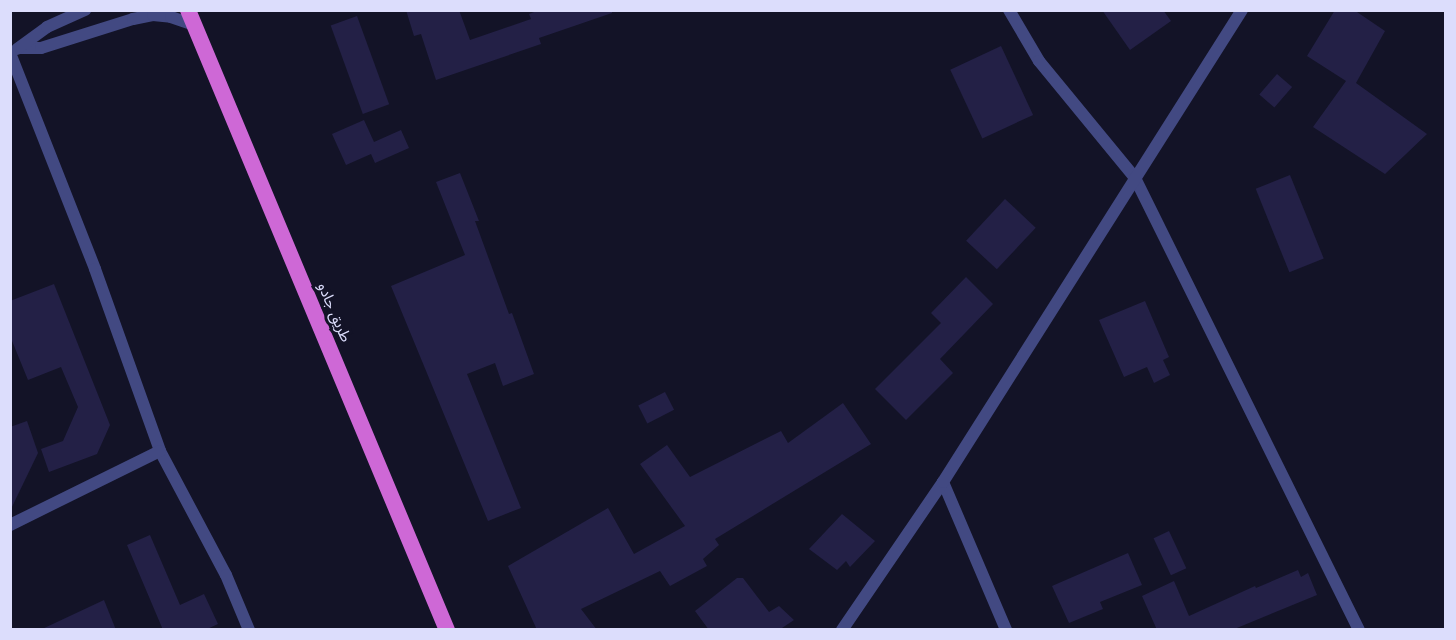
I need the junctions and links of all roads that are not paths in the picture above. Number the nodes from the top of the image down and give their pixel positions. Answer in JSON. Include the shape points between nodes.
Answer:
{"nodes":[{"id":1,"x":86,"y":10,"type":"edge"},
{"id":2,"x":1009,"y":10,"type":"edge"},
{"id":3,"x":1242,"y":10,"type":"edge"},
{"id":4,"x":153,"y":13,"type":"edge"},
{"id":5,"x":191,"y":18,"type":"edge"},
{"id":6,"x":14,"y":51,"type":"edge"},
{"id":7,"x":1135,"y":178,"type":"junction"},
{"id":8,"x":160,"y":451,"type":"junction"},
{"id":9,"x":943,"y":482,"type":"junction"},
{"id":10,"x":10,"y":525,"type":"edge"},
{"id":11,"x":249,"y":630,"type":"edge"},
{"id":12,"x":447,"y":630,"type":"edge"},
{"id":13,"x":842,"y":630,"type":"edge"},
{"id":14,"x":1006,"y":630,"type":"edge"},
{"id":15,"x":1359,"y":630,"type":"edge"}],
"edges":[{"from":1,"to":6,"type":"street","via":[[47,27]]},
{"from":2,"to":7,"type":"street","via":[[1039,61]]},
{"from":3,"to":7,"type":"street"},
{"from":4,"to":5,"type":"street"},
{"from":4,"to":6,"type":"street","via":[[41,48]]},
{"from":5,"to":12,"type":"highway","name":"طريق جادو"},
{"from":6,"to":8,"type":"street"},
{"from":7,"to":9,"type":"street"},
{"from":7,"to":15,"type":"street"},
{"from":8,"to":10,"type":"street"},
{"from":8,"to":11,"type":"street","via":[[226,575]]},
{"from":9,"to":13,"type":"street"},
{"from":9,"to":14,"type":"street"}]}
